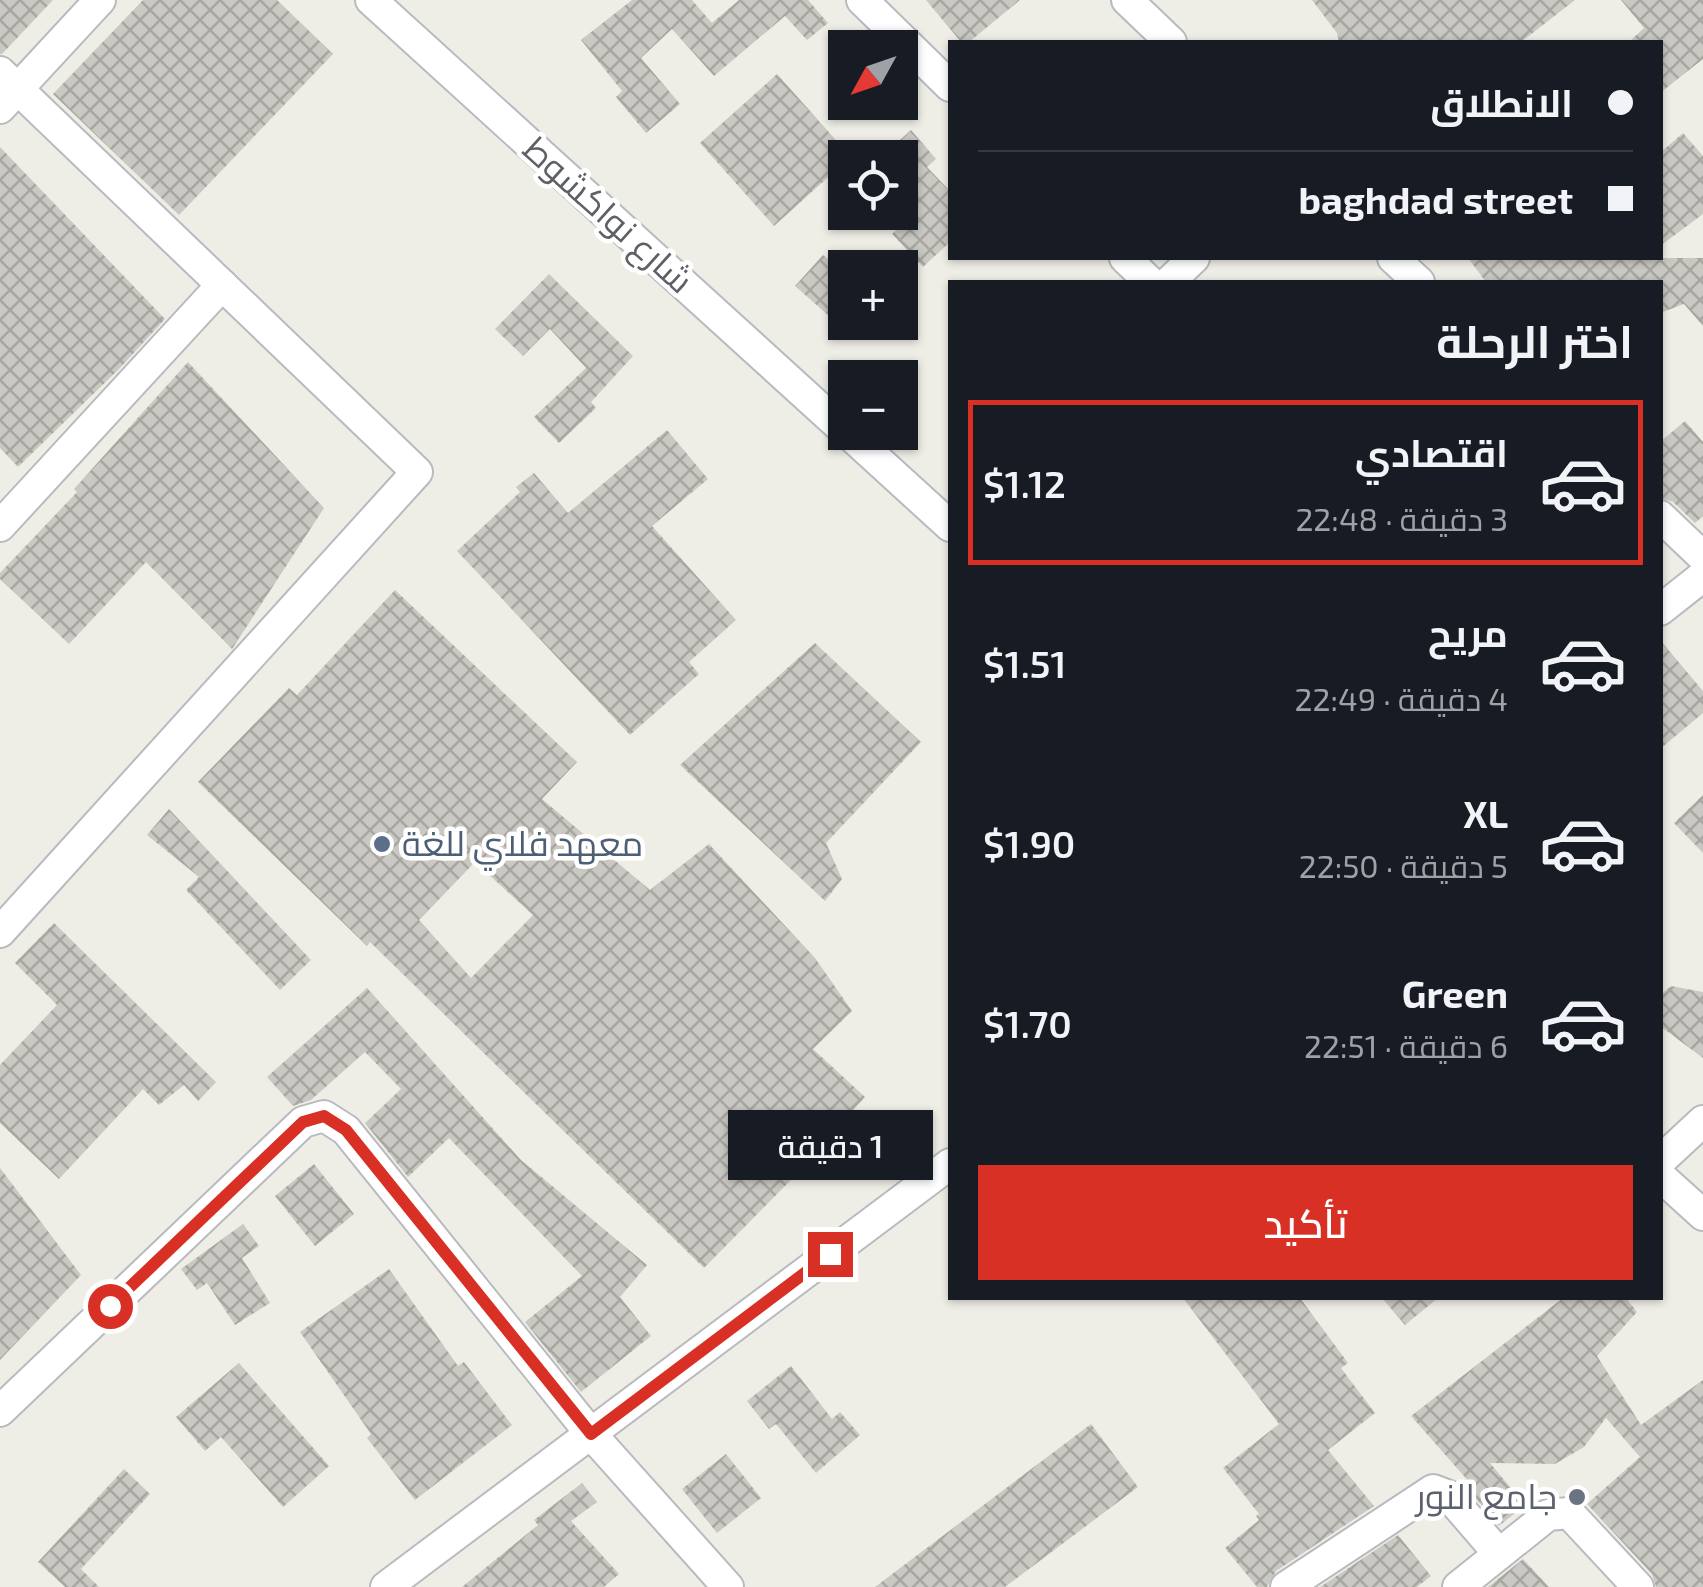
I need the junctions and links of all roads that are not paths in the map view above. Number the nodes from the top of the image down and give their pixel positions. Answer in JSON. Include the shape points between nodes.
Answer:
{"nodes":[{"id":1,"x":100,"y":0,"type":"edge"},
{"id":2,"x":371,"y":0,"type":"edge"},
{"id":3,"x":862,"y":0,"type":"edge"},
{"id":4,"x":1127,"y":0,"type":"edge"},
{"id":5,"x":1169,"y":40,"type":"edge"},
{"id":6,"x":948,"y":84,"type":"edge"},
{"id":7,"x":6,"y":90,"type":"edge"},
{"id":8,"x":1126,"y":260,"type":"edge"},
{"id":9,"x":1192,"y":260,"type":"edge"},
{"id":10,"x":1395,"y":260,"type":"edge"},
{"id":11,"x":1148,"y":280,"type":"edge"},
{"id":12,"x":1171,"y":280,"type":"edge"},
{"id":13,"x":1417,"y":280,"type":"edge"},
{"id":14,"x":222,"y":285,"type":"junction"},
{"id":15,"x":828,"y":416,"type":"edge"},
{"id":16,"x":867,"y":450,"type":"edge"},
{"id":17,"x":947,"y":518,"type":"edge"},
{"id":18,"x":1663,"y":519,"type":"edge"},
{"id":19,"x":0,"y":526,"type":"edge"},
{"id":20,"x":1703,"y":557,"type":"edge"},
{"id":21,"x":1703,"y":576,"type":"edge"},
{"id":22,"x":1663,"y":608,"type":"edge"},
{"id":23,"x":0,"y":932,"type":"edge"},
{"id":24,"x":1703,"y":1121,"type":"edge"},
{"id":25,"x":1663,"y":1158,"type":"edge"},
{"id":26,"x":948,"y":1166,"type":"edge"},
{"id":27,"x":1663,"y":1179,"type":"edge"},
{"id":28,"x":1703,"y":1215,"type":"edge"},
{"id":29,"x":0,"y":1410,"type":"edge"},
{"id":30,"x":591,"y":1434,"type":"junction"},
{"id":31,"x":1499,"y":1554,"type":"junction"},
{"id":32,"x":422,"y":1577,"type":"edge"},
{"id":33,"x":386,"y":1587,"type":"edge"},
{"id":34,"x":728,"y":1587,"type":"edge"},
{"id":35,"x":1286,"y":1587,"type":"edge"},
{"id":36,"x":1458,"y":1587,"type":"edge"},
{"id":37,"x":1638,"y":1587,"type":"edge"}],
"edges":[{"from":1,"to":7,"type":"street"},
{"from":2,"to":15,"type":"street","name":"شارع نواكشوط"},
{"from":3,"to":6,"type":"street"},
{"from":4,"to":5,"type":"street"},
{"from":7,"to":14,"type":"street"},
{"from":8,"to":11,"type":"street"},
{"from":9,"to":12,"type":"street"},
{"from":10,"to":13,"type":"street"},
{"from":14,"to":19,"type":"street"},
{"from":14,"to":23,"type":"street","via":[[417,472]]},
{"from":16,"to":17,"type":"street","name":"شارع نواكشوط"},
{"from":18,"to":20,"type":"street"},
{"from":21,"to":22,"type":"street"},
{"from":24,"to":25,"type":"street"},
{"from":26,"to":30,"type":"street"},
{"from":27,"to":28,"type":"street"},
{"from":29,"to":30,"type":"street","via":[[303,1122],[324,1116],[346,1130]]},
{"from":30,"to":32,"type":"street"},
{"from":30,"to":34,"type":"street"},
{"from":31,"to":35,"type":"street","via":[[1448,1496],[1433,1490]]},
{"from":31,"to":36,"type":"street"},
{"from":31,"to":37,"type":"street","via":[[1548,1515],[1568,1512]]},
{"from":32,"to":33,"type":"street"}]}
